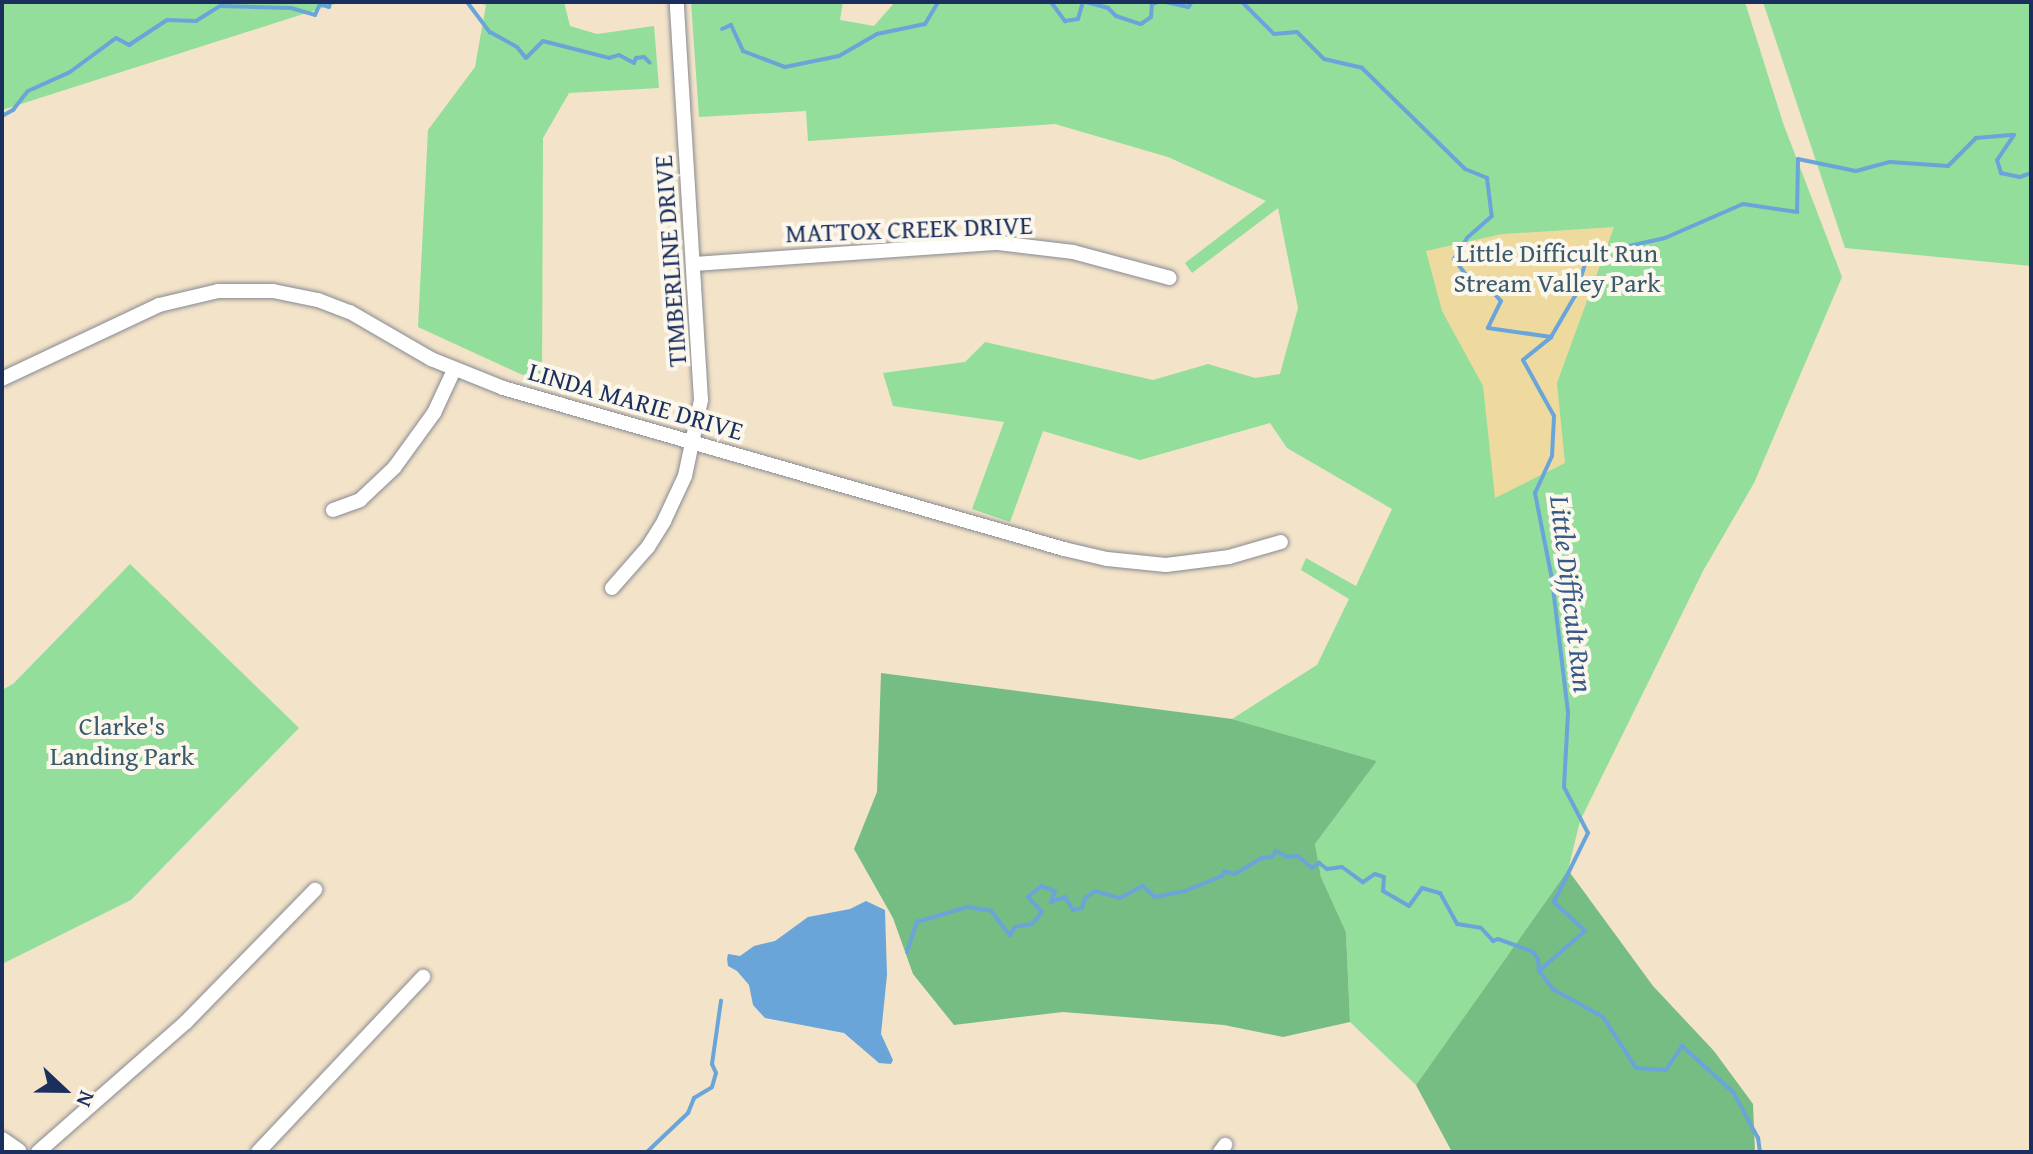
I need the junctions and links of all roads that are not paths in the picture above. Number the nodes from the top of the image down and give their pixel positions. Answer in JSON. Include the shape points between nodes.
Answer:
{"nodes":[{"id":1,"x":677,"y":2,"type":"edge"},
{"id":2,"x":694,"y":264,"type":"junction"},
{"id":3,"x":1170,"y":278,"type":"dead end"},
{"id":4,"x":454,"y":370,"type":"junction"},
{"id":5,"x":2,"y":379,"type":"edge"},
{"id":6,"x":694,"y":442,"type":"junction"},
{"id":7,"x":333,"y":510,"type":"dead end"},
{"id":8,"x":1281,"y":542,"type":"dead end"},
{"id":9,"x":612,"y":588,"type":"dead end"},
{"id":10,"x":315,"y":890,"type":"dead end"},
{"id":11,"x":423,"y":977,"type":"dead end"},
{"id":12,"x":2,"y":1141,"type":"edge"},
{"id":13,"x":18,"y":1152,"type":"edge"},
{"id":14,"x":38,"y":1152,"type":"edge"},
{"id":15,"x":258,"y":1152,"type":"edge"}],
"edges":[{"from":1,"to":2,"type":"street","name":"TIMBERLINE DRIVE"},
{"from":2,"to":3,"type":"street","name":"MATTOX CREEK DRIVE","via":[[998,243],[1073,252]]},
{"from":2,"to":6,"type":"street","name":"TIMBERLINE DRIVE","via":[[702,377]]},
{"from":4,"to":5,"type":"street","name":"LINDA MARIE DRIVE","via":[[350,312],[296,294],[244,290],[159,305]]},
{"from":4,"to":6,"type":"street","name":"LINDA MARIE DRIVE"},
{"from":4,"to":7,"type":"street","via":[[434,413],[394,468],[360,500]]},
{"from":6,"to":8,"type":"street","name":"LINDA MARIE DRIVE","via":[[1107,559],[1184,564]]},
{"from":6,"to":9,"type":"street","name":"TIMBERLINE DRIVE","via":[[664,521]]},
{"from":10,"to":14,"type":"street","via":[[186,1022]]},
{"from":11,"to":15,"type":"street"},
{"from":12,"to":13,"type":"main road"}]}
